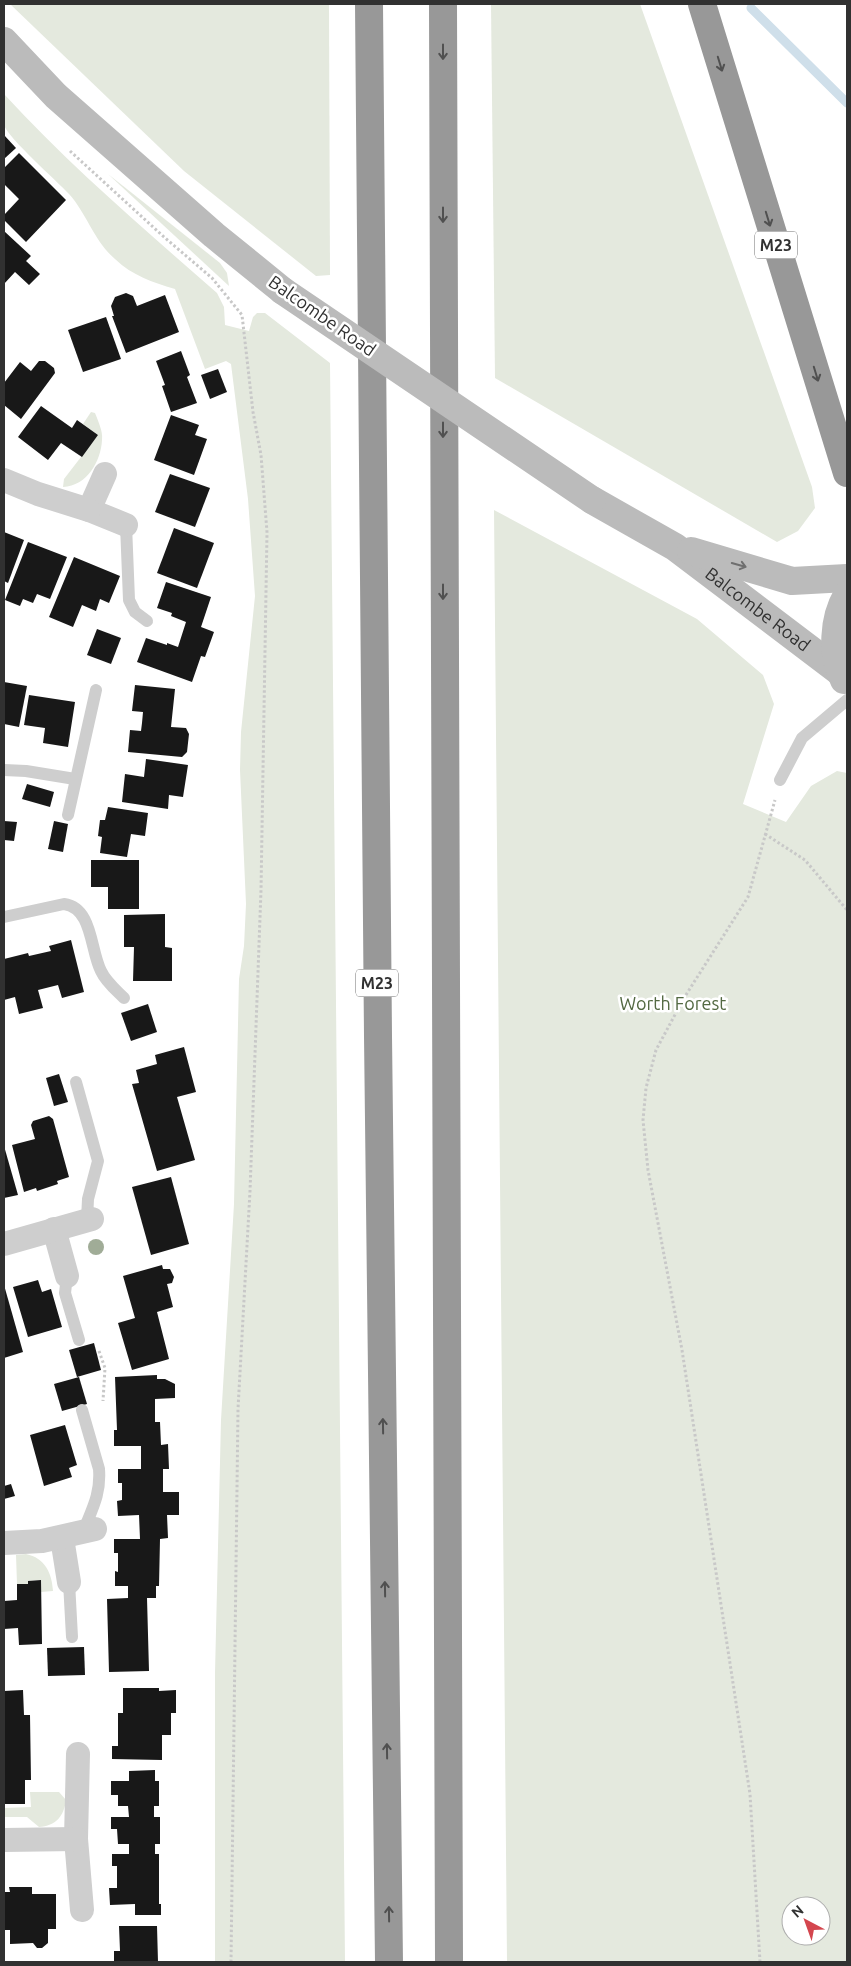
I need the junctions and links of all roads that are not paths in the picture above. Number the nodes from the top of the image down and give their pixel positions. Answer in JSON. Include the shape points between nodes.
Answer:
{"nodes":[{"id":1,"x":369,"y":4,"type":"edge"},
{"id":2,"x":442,"y":4,"type":"edge"},
{"id":3,"x":702,"y":4,"type":"edge"},
{"id":4,"x":4,"y":41,"type":"edge"},
{"id":5,"x":847,"y":473,"type":"edge"},
{"id":6,"x":105,"y":474,"type":"dead end"},
{"id":7,"x":4,"y":480,"type":"edge"},
{"id":8,"x":90,"y":510,"type":"junction"},
{"id":9,"x":126,"y":525,"type":"joint"},
{"id":10,"x":675,"y":547,"type":"junction"},
{"id":11,"x":847,"y":578,"type":"edge"},
{"id":12,"x":847,"y":594,"type":"edge"},
{"id":13,"x":147,"y":621,"type":"dead end"},
{"id":14,"x":844,"y":679,"type":"edge"},
{"id":15,"x":96,"y":690,"type":"dead end"},
{"id":16,"x":847,"y":700,"type":"edge"},
{"id":17,"x":4,"y":770,"type":"edge"},
{"id":18,"x":75,"y":779,"type":"junction"},
{"id":19,"x":780,"y":780,"type":"road end"},
{"id":20,"x":68,"y":815,"type":"dead end"},
{"id":21,"x":4,"y":917,"type":"edge"},
{"id":22,"x":124,"y":998,"type":"dead end"},
{"id":23,"x":76,"y":1082,"type":"dead end"},
{"id":24,"x":90,"y":1219,"type":"joint"},
{"id":25,"x":54,"y":1229,"type":"junction"},
{"id":26,"x":4,"y":1244,"type":"edge"},
{"id":27,"x":68,"y":1276,"type":"joint"},
{"id":28,"x":79,"y":1338,"type":"road end"},
{"id":29,"x":82,"y":1410,"type":"dead end"},
{"id":30,"x":80,"y":1533,"type":"junction"},
{"id":31,"x":4,"y":1543,"type":"edge"},
{"id":32,"x":69,"y":1582,"type":"joint"},
{"id":33,"x":72,"y":1637,"type":"dead end"},
{"id":34,"x":78,"y":1754,"type":"dead end"},
{"id":35,"x":76,"y":1839,"type":"junction"},
{"id":36,"x":4,"y":1840,"type":"edge"},
{"id":37,"x":82,"y":1910,"type":"dead end"},
{"id":38,"x":389,"y":1962,"type":"edge"},
{"id":39,"x":449,"y":1962,"type":"edge"}],
"edges":[{"from":38,"to":1,"type":"highway","number":"M23","one_way":true},
{"from":2,"to":39,"type":"highway","one_way":true},
{"from":3,"to":5,"type":"highway","number":"M23","one_way":true},
{"from":4,"to":10,"type":"main road","name":"Balcombe Road","bridge":true,"via":[[56,96],[283,291],[592,500]]},
{"from":6,"to":8,"type":"street"},
{"from":7,"to":8,"type":"street"},
{"from":8,"to":9,"type":"street"},
{"from":9,"to":13,"type":"lane","via":[[129,600],[135,612]]},
{"from":10,"to":11,"type":"main road","name":"Balcombe Road","one_way":true,"via":[[792,581]]},
{"from":10,"to":14,"type":"main road","name":"Balcombe Road"},
{"from":12,"to":14,"type":"main road","via":[[840,606],[835,640]]},
{"from":15,"to":18,"type":"lane"},
{"from":16,"to":19,"type":"lane","via":[[802,738]]},
{"from":17,"to":18,"type":"lane"},
{"from":18,"to":20,"type":"lane"},
{"from":21,"to":22,"type":"lane","via":[[64,904],[77,909],[86,925],[101,972]]},
{"from":23,"to":24,"type":"lane","via":[[98,1161],[88,1199]]},
{"from":24,"to":25,"type":"street"},
{"from":25,"to":26,"type":"street"},
{"from":25,"to":27,"type":"street"},
{"from":27,"to":28,"type":"lane","via":[[66,1293]]},
{"from":29,"to":30,"type":"lane","via":[[100,1478],[97,1498]]},
{"from":30,"to":31,"type":"street","via":[[42,1541]]},
{"from":30,"to":32,"type":"street"},
{"from":32,"to":33,"type":"lane"},
{"from":34,"to":35,"type":"street"},
{"from":35,"to":36,"type":"street"},
{"from":35,"to":37,"type":"street"}]}
